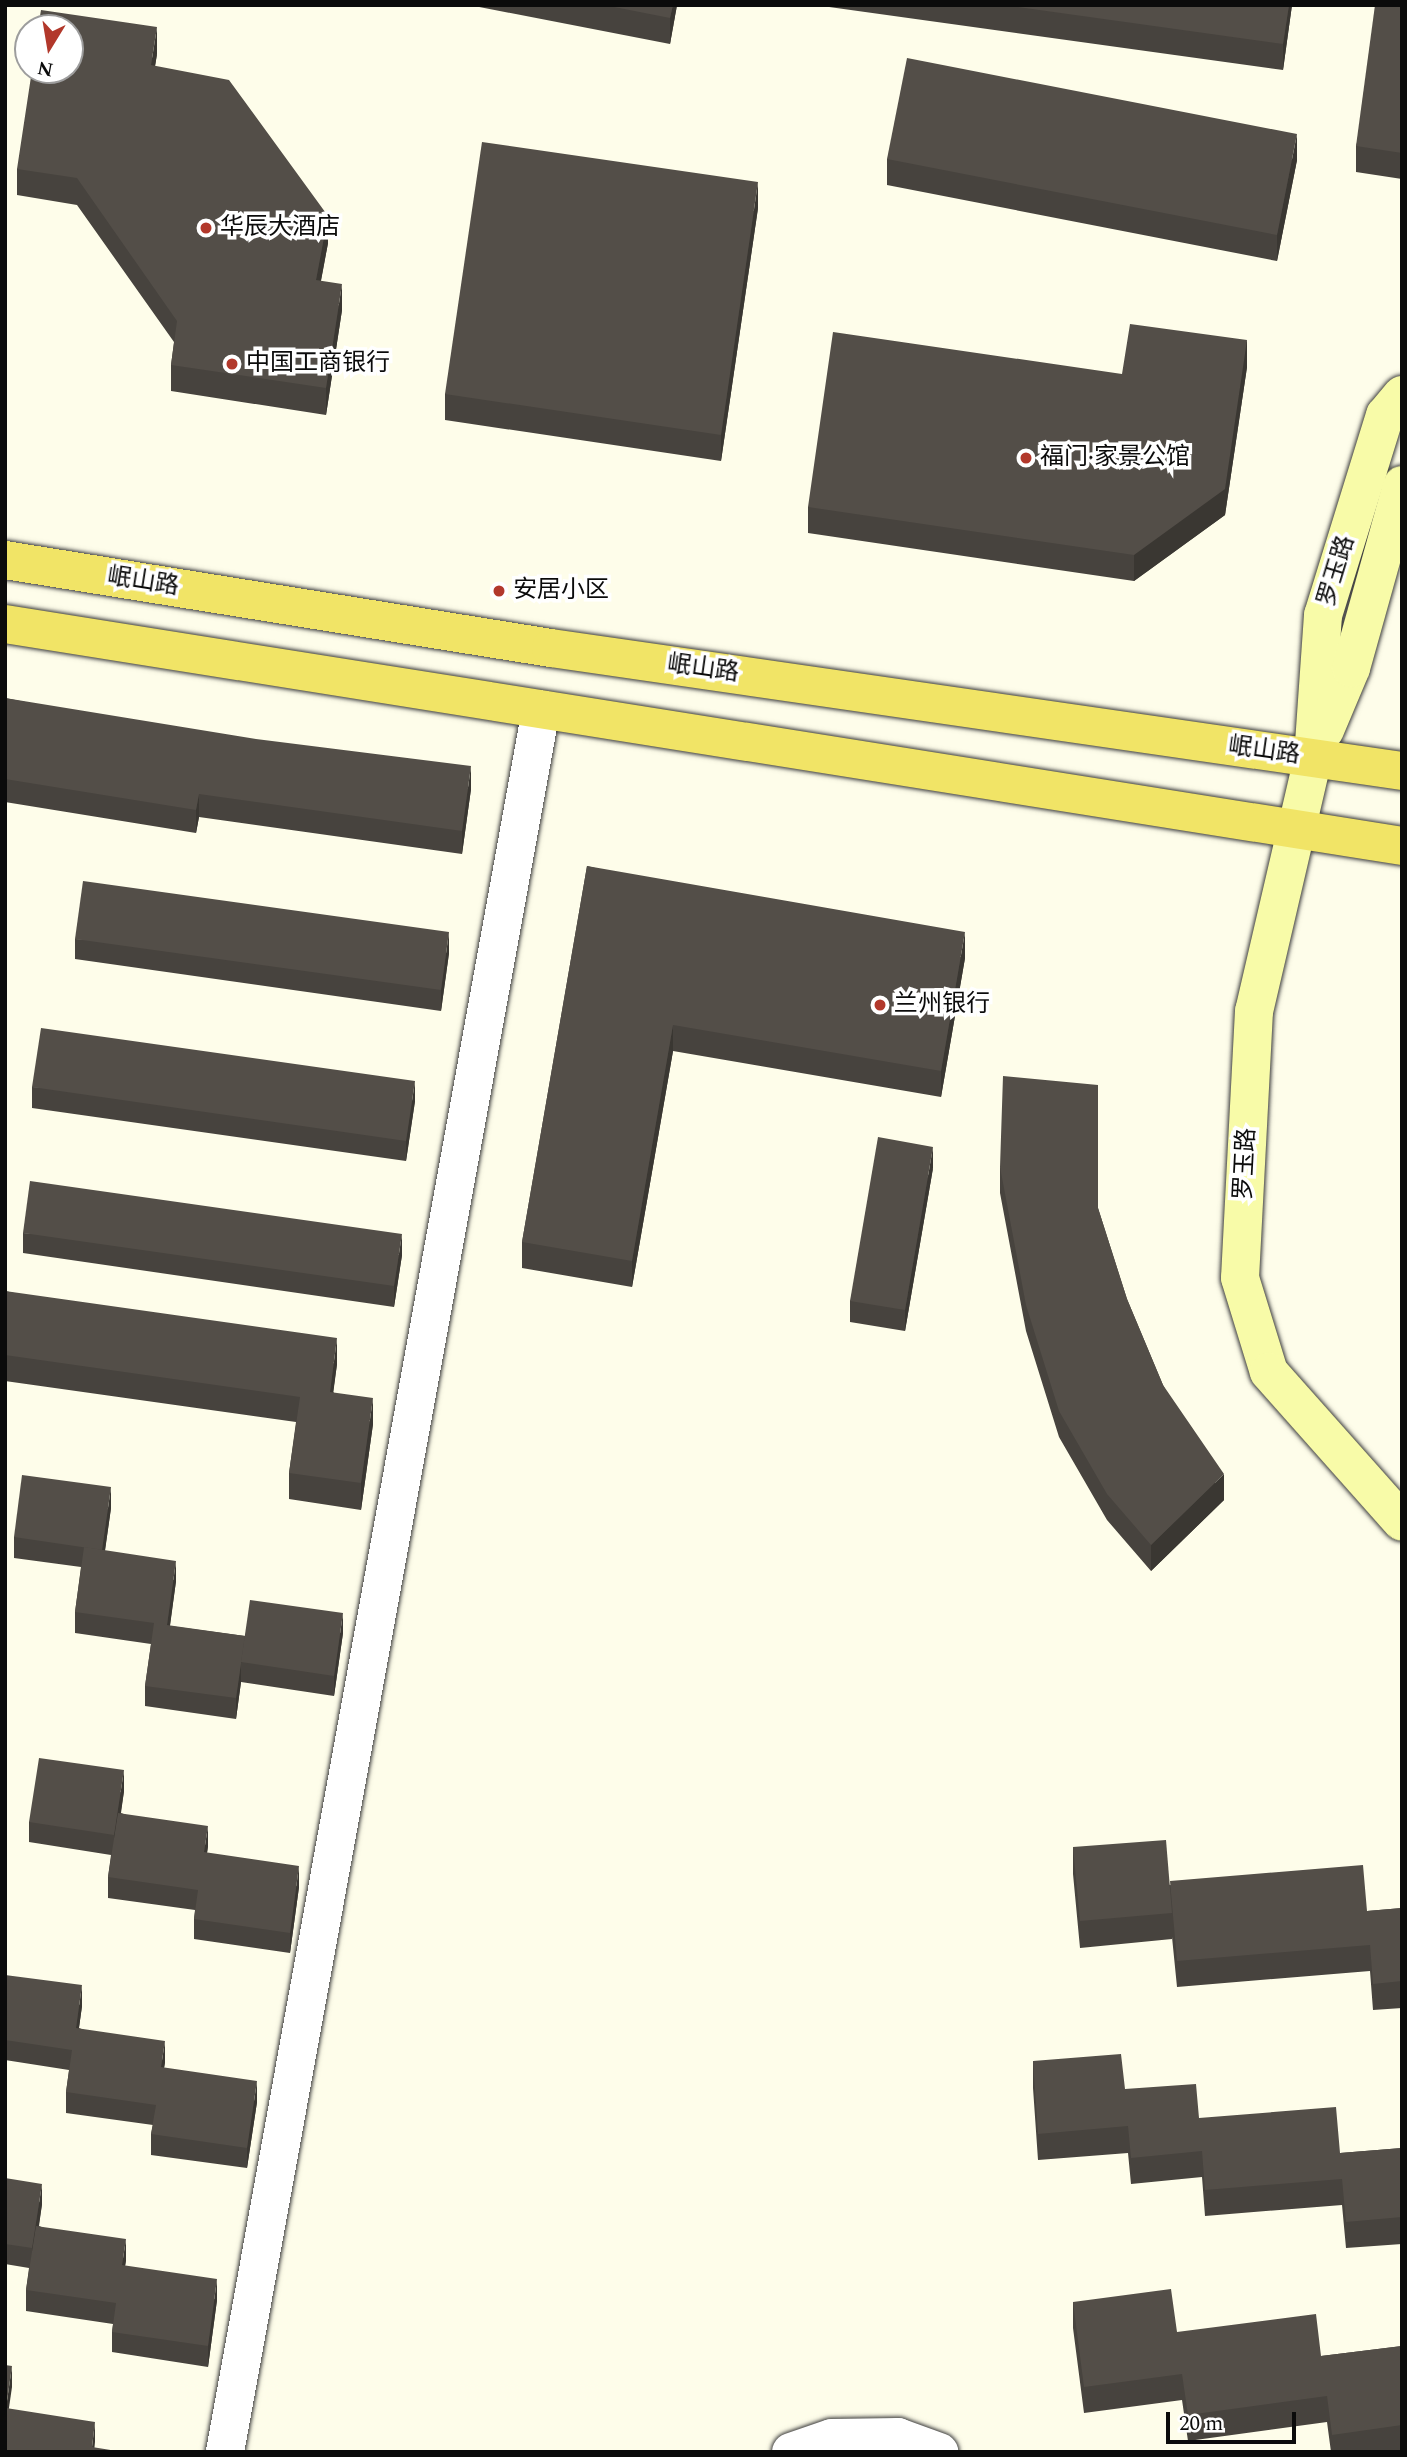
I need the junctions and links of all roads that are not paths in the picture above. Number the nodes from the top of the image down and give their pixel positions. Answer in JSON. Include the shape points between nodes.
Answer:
{"nodes":[{"id":1,"x":1402,"y":395,"type":"edge"},
{"id":2,"x":1402,"y":485,"type":"edge"},
{"id":3,"x":5,"y":560,"type":"edge"},
{"id":4,"x":5,"y":624,"type":"edge"},
{"id":5,"x":541,"y":709,"type":"junction"},
{"id":6,"x":1313,"y":758,"type":"junction"},
{"id":7,"x":1402,"y":771,"type":"edge"},
{"id":8,"x":1298,"y":830,"type":"junction"},
{"id":9,"x":1402,"y":846,"type":"edge"},
{"id":10,"x":1402,"y":1522,"type":"edge"},
{"id":11,"x":225,"y":2452,"type":"edge"},
{"id":12,"x":791,"y":2452,"type":"edge"},
{"id":13,"x":939,"y":2452,"type":"edge"}],
"edges":[{"from":1,"to":6,"type":"main road","name":"罗玉路","via":[[1385,415],[1323,615]]},
{"from":2,"to":6,"type":"main road","name":"罗玉路","via":[[1351,668]]},
{"from":3,"to":6,"type":"main road","name":"岷山路","via":[[565,650]]},
{"from":4,"to":5,"type":"main road"},
{"from":5,"to":8,"type":"main road"},
{"from":5,"to":11,"type":"street"},
{"from":6,"to":7,"type":"main road","name":"岷山路"},
{"from":6,"to":8,"type":"main road","name":"罗玉路"},
{"from":8,"to":9,"type":"main road"},
{"from":8,"to":10,"type":"main road","name":"罗玉路","via":[[1254,1011],[1240,1278],[1269,1372]]},
{"from":12,"to":13,"type":"street","via":[[832,2438],[898,2437]]}]}
